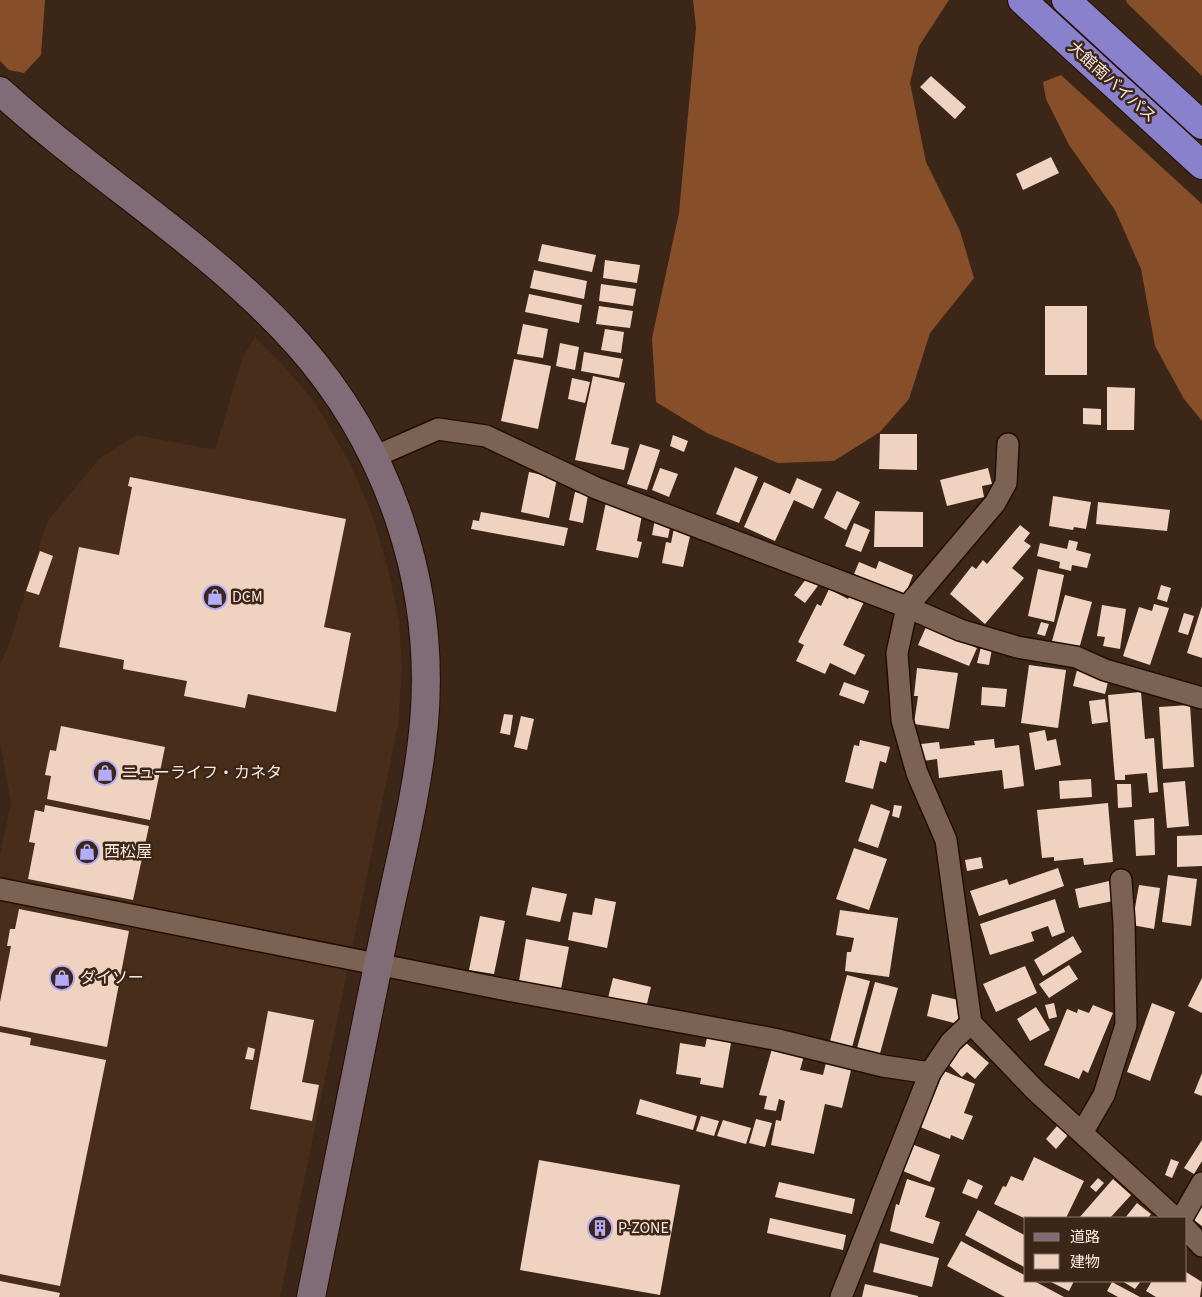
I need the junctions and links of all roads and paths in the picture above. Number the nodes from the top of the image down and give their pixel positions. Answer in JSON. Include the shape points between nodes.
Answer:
{"nodes":[{"id":1,"x":1022,"y":0,"type":"edge"},
{"id":2,"x":1066,"y":0,"type":"edge"},
{"id":3,"x":0,"y":91,"type":"edge"},
{"id":4,"x":1202,"y":125,"type":"edge"},
{"id":5,"x":1202,"y":164,"type":"edge"},
{"id":6,"x":1008,"y":444,"type":"dead end"},
{"id":7,"x":374,"y":457,"type":"junction"},
{"id":8,"x":906,"y":606,"type":"junction"},
{"id":9,"x":1202,"y":698,"type":"edge"},
{"id":10,"x":1121,"y":880,"type":"dead end"},
{"id":11,"x":0,"y":889,"type":"edge"},
{"id":12,"x":378,"y":963,"type":"junction"},
{"id":13,"x":971,"y":1023,"type":"junction"},
{"id":14,"x":930,"y":1073,"type":"junction"},
{"id":15,"x":1082,"y":1133,"type":"junction"},
{"id":16,"x":1202,"y":1183,"type":"edge"},
{"id":17,"x":1175,"y":1217,"type":"edge"},
{"id":18,"x":1183,"y":1217,"type":"edge"},
{"id":19,"x":1187,"y":1229,"type":"edge"},
{"id":20,"x":1202,"y":1246,"type":"edge"},
{"id":21,"x":317,"y":1296,"type":"edge"},
{"id":22,"x":841,"y":1297,"type":"edge"}],
"edges":[{"from":1,"to":5,"type":"highway","name":"大館南バイパス"},
{"from":2,"to":4,"type":"highway","name":"大館南バイパス"},
{"from":3,"to":7,"type":"street","via":[[217,268],[275,320],[322,373]]},
{"from":6,"to":8,"type":"street","via":[[1006,483],[995,503]]},
{"from":7,"to":8,"type":"street","via":[[438,429],[486,436],[596,488]]},
{"from":7,"to":12,"type":"street","via":[[410,554],[424,619],[426,649],[421,739]]},
{"from":8,"to":9,"type":"street","via":[[960,630],[1017,646],[1076,657],[1106,670]]},
{"from":8,"to":13,"type":"street","via":[[898,653],[902,720],[917,772],[946,840]]},
{"from":10,"to":15,"type":"street","via":[[1126,1025],[1104,1095]]},
{"from":11,"to":12,"type":"street"},
{"from":12,"to":14,"type":"street","via":[[774,1039],[883,1066]]},
{"from":12,"to":21,"type":"street"},
{"from":13,"to":14,"type":"street","via":[[951,1042]]},
{"from":13,"to":15,"type":"street","via":[[1035,1090]]},
{"from":14,"to":22,"type":"street"},
{"from":15,"to":17,"type":"street"},
{"from":16,"to":18,"type":"street"},
{"from":19,"to":20,"type":"street"}]}
